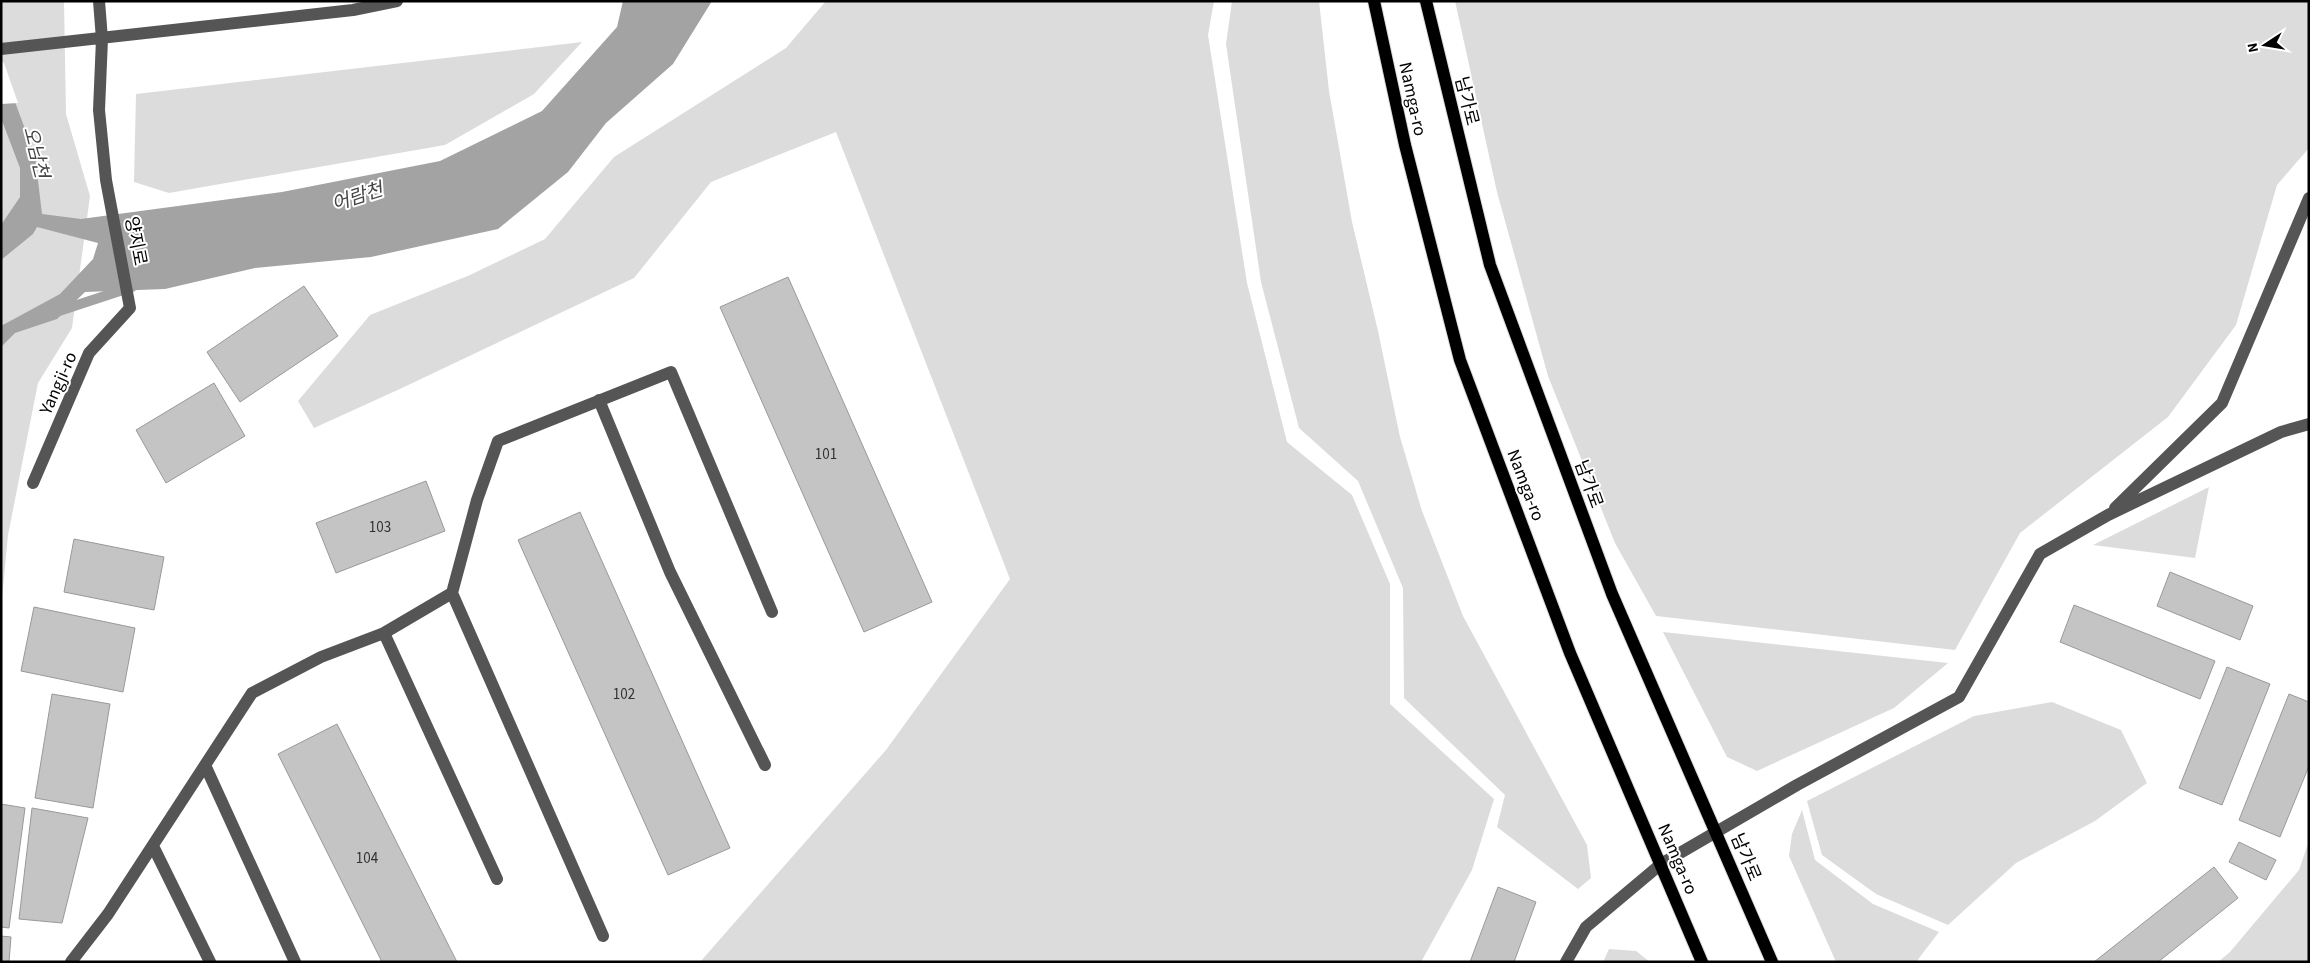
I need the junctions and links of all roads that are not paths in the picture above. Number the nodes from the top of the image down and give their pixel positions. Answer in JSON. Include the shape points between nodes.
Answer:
{"nodes":[{"id":1,"x":99,"y":1,"type":"edge"},
{"id":2,"x":397,"y":1,"type":"edge"},
{"id":3,"x":1374,"y":1,"type":"edge"},
{"id":4,"x":1426,"y":1,"type":"edge"},
{"id":5,"x":102,"y":39,"type":"junction"},
{"id":6,"x":1,"y":49,"type":"edge"},
{"id":7,"x":2309,"y":198,"type":"edge"},
{"id":8,"x":130,"y":308,"type":"joint"},
{"id":9,"x":600,"y":400,"type":"junction"},
{"id":10,"x":2309,"y":424,"type":"edge"},
{"id":11,"x":33,"y":483,"type":"dead end"},
{"id":12,"x":2108,"y":516,"type":"junction"},
{"id":13,"x":452,"y":593,"type":"junction"},
{"id":14,"x":772,"y":612,"type":"dead end"},
{"id":15,"x":384,"y":633,"type":"junction"},
{"id":16,"x":205,"y":765,"type":"junction"},
{"id":17,"x":765,"y":765,"type":"dead end"},
{"id":18,"x":1717,"y":832,"type":"junction"},
{"id":19,"x":153,"y":846,"type":"junction"},
{"id":20,"x":1661,"y":864,"type":"junction"},
{"id":21,"x":497,"y":879,"type":"dead end"},
{"id":22,"x":603,"y":936,"type":"dead end"},
{"id":23,"x":71,"y":962,"type":"edge"},
{"id":24,"x":210,"y":962,"type":"edge"},
{"id":25,"x":295,"y":962,"type":"edge"},
{"id":26,"x":1566,"y":962,"type":"edge"},
{"id":27,"x":1702,"y":962,"type":"edge"},
{"id":28,"x":1772,"y":962,"type":"edge"}],
"edges":[{"from":1,"to":5,"type":"street"},
{"from":2,"to":5,"type":"street","via":[[353,10]]},
{"from":3,"to":20,"type":"main road","name":"Namga-ro","via":[[1405,145],[1460,360],[1570,653]]},
{"from":4,"to":18,"type":"main road","name":"남가로","via":[[1490,265],[1612,594]]},
{"from":5,"to":6,"type":"street"},
{"from":5,"to":8,"type":"street","name":"양지로","via":[[98,110],[106,180]]},
{"from":7,"to":12,"type":"street","via":[[2222,403]]},
{"from":8,"to":11,"type":"street","name":"Yangji-ro","via":[[90,353]]},
{"from":9,"to":13,"type":"street","via":[[498,441],[477,500]]},
{"from":9,"to":14,"type":"street","via":[[671,372]]},
{"from":9,"to":17,"type":"street","via":[[670,572]]},
{"from":10,"to":12,"type":"street","via":[[2281,432]]},
{"from":12,"to":18,"type":"street","via":[[2040,554],[1959,697]]},
{"from":13,"to":15,"type":"street"},
{"from":13,"to":22,"type":"street"},
{"from":15,"to":16,"type":"street","via":[[321,657],[252,693]]},
{"from":15,"to":21,"type":"street"},
{"from":16,"to":19,"type":"street"},
{"from":16,"to":25,"type":"street"},
{"from":18,"to":20,"type":"street"},
{"from":18,"to":28,"type":"main road","name":"남가로"},
{"from":19,"to":23,"type":"street","via":[[108,914]]},
{"from":19,"to":24,"type":"street"},
{"from":20,"to":26,"type":"street","via":[[1586,927]]},
{"from":20,"to":27,"type":"main road","name":"Namga-ro"}]}
